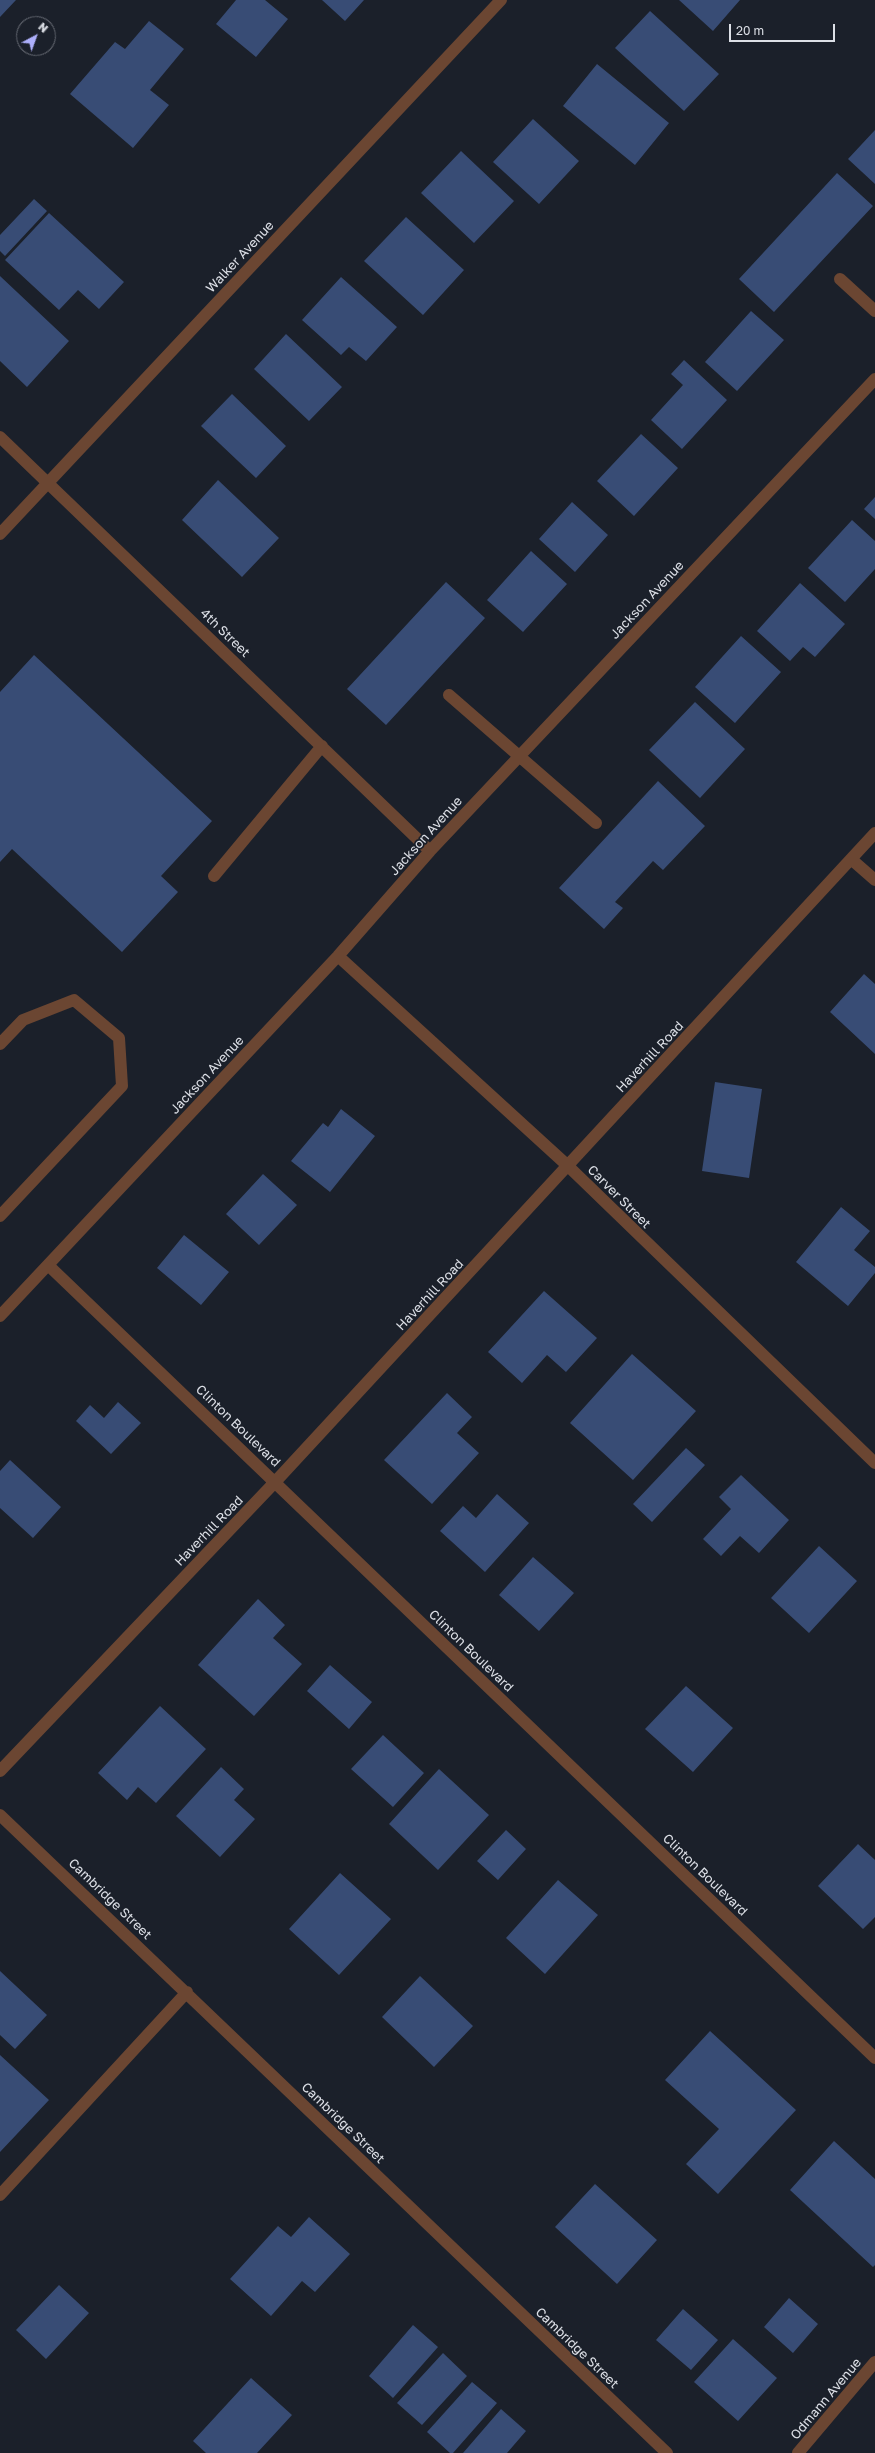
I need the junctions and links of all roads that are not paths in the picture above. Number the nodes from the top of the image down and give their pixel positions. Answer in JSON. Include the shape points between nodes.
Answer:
{"nodes":[{"id":1,"x":500,"y":0,"type":"edge"},
{"id":2,"x":840,"y":279,"type":"dead end"},
{"id":3,"x":875,"y":311,"type":"edge"},
{"id":4,"x":875,"y":379,"type":"edge"},
{"id":5,"x":0,"y":437,"type":"edge"},
{"id":6,"x":49,"y":482,"type":"junction"},
{"id":7,"x":0,"y":534,"type":"edge"},
{"id":8,"x":449,"y":695,"type":"dead end"},
{"id":9,"x":322,"y":746,"type":"junction"},
{"id":10,"x":519,"y":756,"type":"junction"},
{"id":11,"x":596,"y":823,"type":"dead end"},
{"id":12,"x":875,"y":833,"type":"edge"},
{"id":13,"x":430,"y":850,"type":"junction"},
{"id":14,"x":851,"y":859,"type":"junction"},
{"id":15,"x":214,"y":876,"type":"dead end"},
{"id":16,"x":875,"y":880,"type":"edge"},
{"id":17,"x":338,"y":956,"type":"junction"},
{"id":18,"x":0,"y":1044,"type":"edge"},
{"id":19,"x":568,"y":1166,"type":"junction"},
{"id":20,"x":0,"y":1216,"type":"edge"},
{"id":21,"x":48,"y":1265,"type":"junction"},
{"id":22,"x":0,"y":1316,"type":"edge"},
{"id":23,"x":875,"y":1463,"type":"edge"},
{"id":24,"x":276,"y":1481,"type":"junction"},
{"id":25,"x":0,"y":1771,"type":"edge"},
{"id":26,"x":0,"y":1815,"type":"edge"},
{"id":27,"x":187,"y":1992,"type":"junction"},
{"id":28,"x":875,"y":2058,"type":"edge"},
{"id":29,"x":0,"y":2195,"type":"edge"},
{"id":30,"x":875,"y":2362,"type":"edge"},
{"id":31,"x":667,"y":2453,"type":"edge"},
{"id":32,"x":798,"y":2453,"type":"edge"}],
"edges":[{"from":1,"to":6,"type":"street","name":"Walker Avenue"},
{"from":2,"to":3,"type":"street"},
{"from":4,"to":10,"type":"street","name":"Jackson Avenue"},
{"from":5,"to":6,"type":"street","name":"4th Street"},
{"from":6,"to":7,"type":"street","name":"Walker Avenue"},
{"from":6,"to":9,"type":"street","name":"4th Street"},
{"from":8,"to":10,"type":"street"},
{"from":9,"to":13,"type":"street","name":"4th Street"},
{"from":9,"to":15,"type":"street"},
{"from":10,"to":11,"type":"street"},
{"from":10,"to":13,"type":"street","name":"Jackson Avenue"},
{"from":12,"to":14,"type":"street","name":"Haverhill Road"},
{"from":13,"to":17,"type":"street","name":"Jackson Avenue"},
{"from":14,"to":16,"type":"street"},
{"from":14,"to":19,"type":"street","name":"Haverhill Road"},
{"from":17,"to":19,"type":"street","name":"Carver Street"},
{"from":17,"to":21,"type":"street","name":"Jackson Avenue"},
{"from":18,"to":20,"type":"street","via":[[23,1020],[74,1000],[119,1038],[122,1086]]},
{"from":19,"to":23,"type":"street","name":"Carver Street"},
{"from":19,"to":24,"type":"street","name":"Haverhill Road"},
{"from":21,"to":22,"type":"street","name":"Jackson Avenue"},
{"from":21,"to":24,"type":"street","name":"Clinton Boulevard"},
{"from":24,"to":25,"type":"street","name":"Haverhill Road"},
{"from":24,"to":28,"type":"street","name":"Clinton Boulevard"},
{"from":26,"to":27,"type":"street","name":"Cambridge Street"},
{"from":27,"to":29,"type":"street"},
{"from":27,"to":31,"type":"street","name":"Cambridge Street"},
{"from":30,"to":32,"type":"street","name":"Odmann Avenue"}]}
